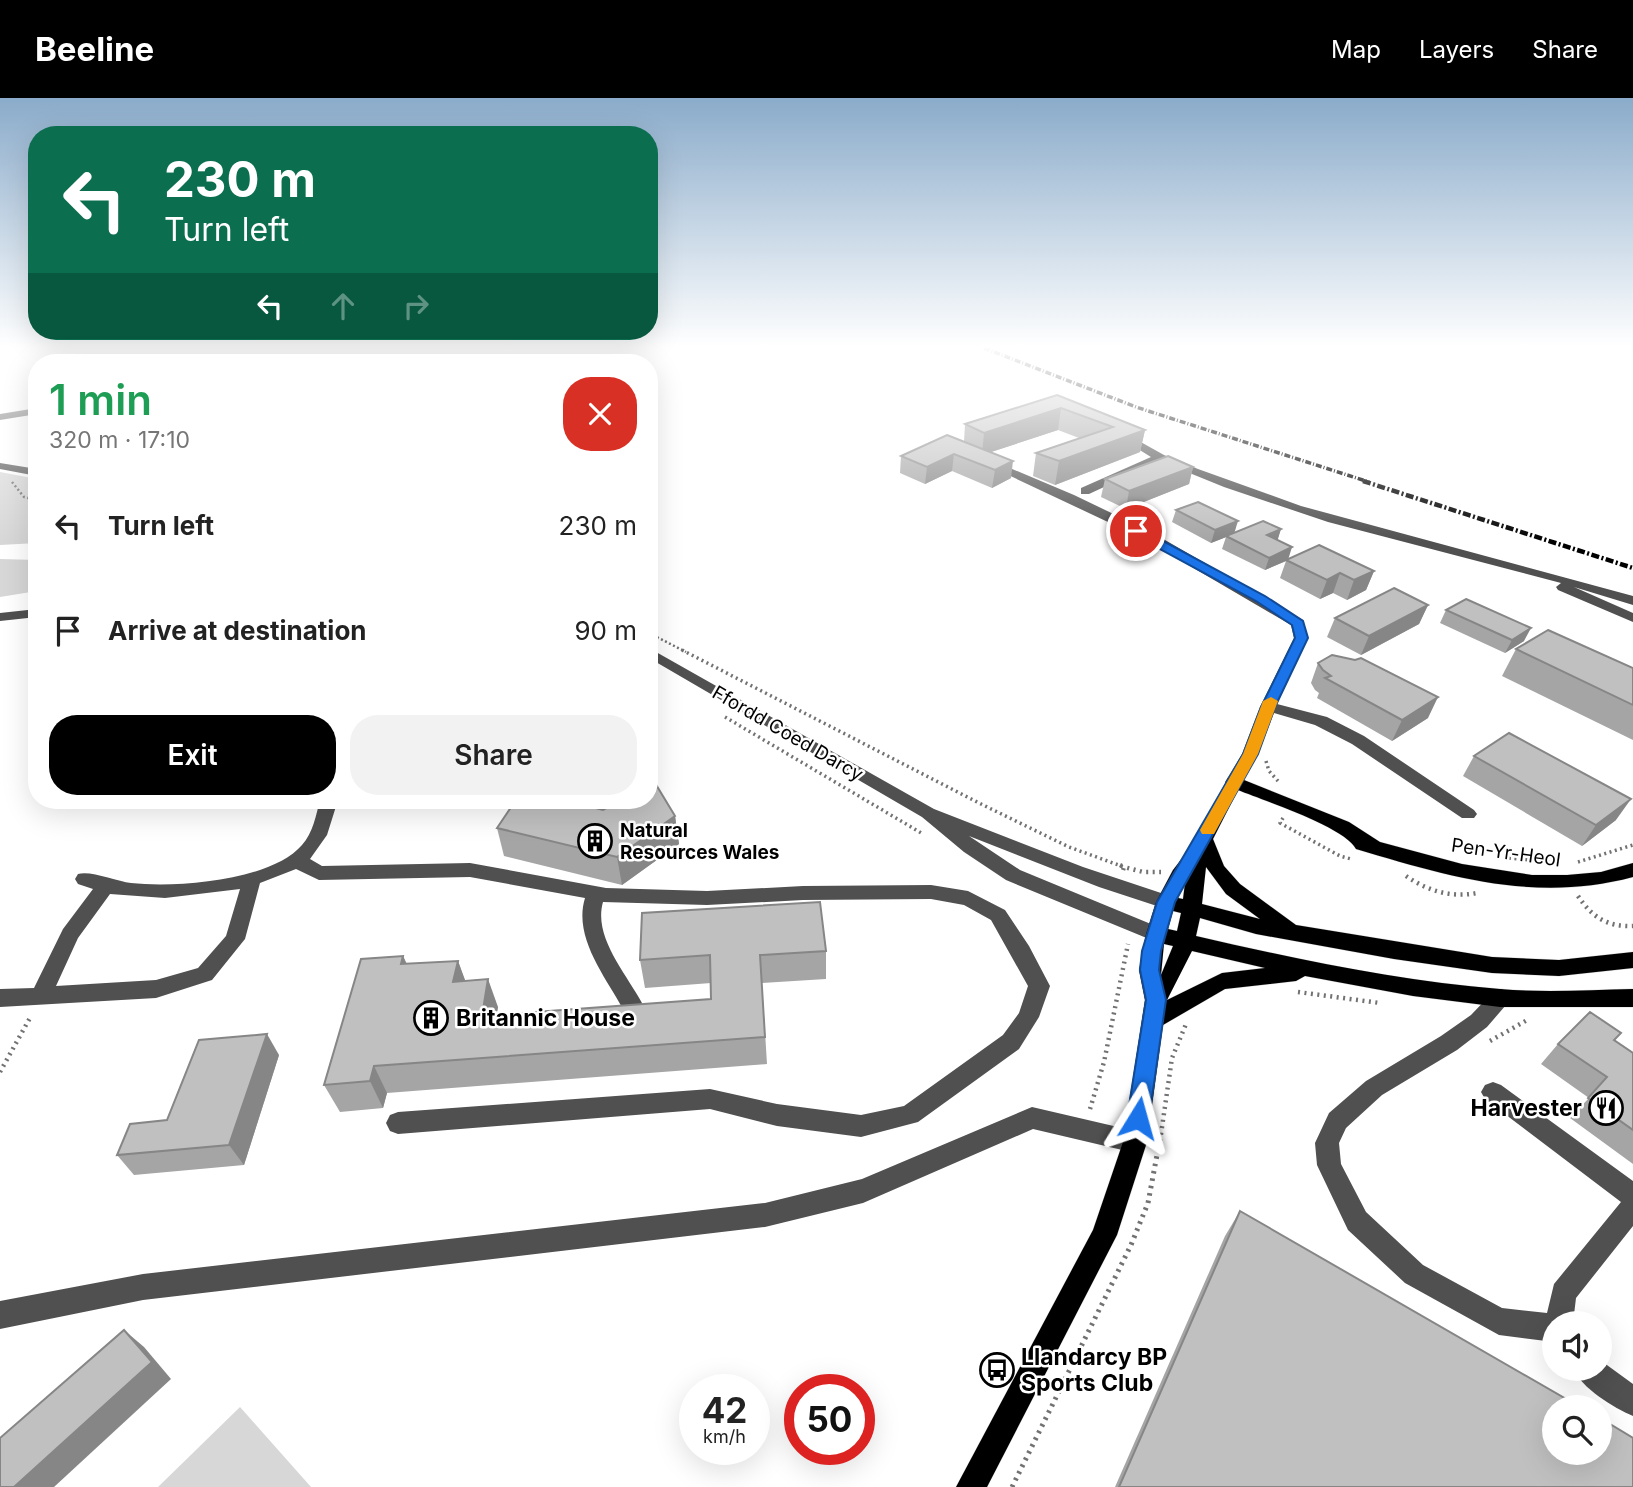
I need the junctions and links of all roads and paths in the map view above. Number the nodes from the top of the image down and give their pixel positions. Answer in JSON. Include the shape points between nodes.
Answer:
{"nodes":[{"id":1,"x":26,"y":413,"type":"edge"},
{"id":2,"x":0,"y":417,"type":"edge"},
{"id":3,"x":1109,"y":429,"type":"edge"},
{"id":4,"x":1160,"y":457,"type":"junction"},
{"id":5,"x":980,"y":458,"type":"edge"},
{"id":6,"x":6,"y":468,"type":"edge"},
{"id":7,"x":28,"y":472,"type":"edge"},
{"id":8,"x":1086,"y":491,"type":"dead end"},
{"id":9,"x":28,"y":498,"type":"edge"},
{"id":10,"x":1539,"y":573,"type":"junction"},
{"id":11,"x":1633,"y":601,"type":"edge"},
{"id":12,"x":28,"y":614,"type":"edge"},
{"id":13,"x":0,"y":617,"type":"edge"},
{"id":14,"x":1633,"y":618,"type":"edge"},
{"id":15,"x":658,"y":638,"type":"edge"},
{"id":16,"x":658,"y":657,"type":"edge"},
{"id":17,"x":1268,"y":707,"type":"junction"},
{"id":18,"x":1231,"y":788,"type":"junction"},
{"id":19,"x":326,"y":809,"type":"edge"},
{"id":20,"x":928,"y":813,"type":"junction"},
{"id":21,"x":1468,"y":814,"type":"dead end"},
{"id":22,"x":1200,"y":846,"type":"junction"},
{"id":23,"x":296,"y":860,"type":"junction"},
{"id":24,"x":1124,"y":867,"type":"dead end"},
{"id":25,"x":1633,"y":870,"type":"edge"},
{"id":26,"x":252,"y":879,"type":"junction"},
{"id":27,"x":596,"y":893,"type":"junction"},
{"id":28,"x":1578,"y":895,"type":"dead end"},
{"id":29,"x":1166,"y":902,"type":"junction"},
{"id":30,"x":1191,"y":908,"type":"junction"},
{"id":31,"x":1633,"y":926,"type":"edge"},
{"id":32,"x":1293,"y":932,"type":"junction"},
{"id":33,"x":1156,"y":934,"type":"junction"},
{"id":34,"x":1185,"y":941,"type":"junction"},
{"id":35,"x":1128,"y":944,"type":"dead end"},
{"id":36,"x":1633,"y":961,"type":"edge"},
{"id":37,"x":1313,"y":971,"type":"junction"},
{"id":38,"x":41,"y":996,"type":"junction"},
{"id":39,"x":0,"y":998,"type":"edge"},
{"id":40,"x":1501,"y":998,"type":"junction"},
{"id":41,"x":1633,"y":998,"type":"edge"},
{"id":42,"x":631,"y":1003,"type":"edge"},
{"id":43,"x":1154,"y":1011,"type":"junction"},
{"id":44,"x":0,"y":1072,"type":"edge"},
{"id":45,"x":1493,"y":1091,"type":"dead end"},
{"id":46,"x":398,"y":1123,"type":"dead end"},
{"id":47,"x":1084,"y":1128,"type":"junction"},
{"id":48,"x":1135,"y":1142,"type":"junction"},
{"id":49,"x":1633,"y":1196,"type":"edge"},
{"id":50,"x":1633,"y":1206,"type":"edge"},
{"id":51,"x":1561,"y":1311,"type":"edge"},
{"id":52,"x":0,"y":1315,"type":"edge"},
{"id":53,"x":1542,"y":1326,"type":"edge"},
{"id":54,"x":1605,"y":1381,"type":"edge"},
{"id":55,"x":1633,"y":1402,"type":"edge"},
{"id":56,"x":971,"y":1487,"type":"edge"}],
"edges":[{"from":1,"to":2,"type":"street"},
{"from":3,"to":4,"type":"street"},
{"from":4,"to":8,"type":"street"},
{"from":4,"to":10,"type":"street","via":[[1318,515]]},
{"from":5,"to":17,"type":"street","via":[[1079,500],[1261,598],[1298,623],[1301,638]]},
{"from":6,"to":7,"type":"street"},
{"from":6,"to":9,"type":"path","via":[[16,488]]},
{"from":10,"to":11,"type":"street"},
{"from":10,"to":14,"type":"street"},
{"from":12,"to":13,"type":"street"},
{"from":15,"to":24,"type":"path","via":[[979,803],[1069,847]]},
{"from":16,"to":20,"type":"street","name":"Ffordd Coed Darcy"},
{"from":17,"to":18,"type":"street"},
{"from":17,"to":21,"type":"street","via":[[1321,721],[1358,740]]},
{"from":18,"to":22,"type":"main road"},
{"from":18,"to":25,"type":"main road","name":"Pen-Yr-Heol","via":[[1373,847],[1443,867],[1573,884]]},
{"from":19,"to":23,"type":"street","via":[[316,840]]},
{"from":20,"to":29,"type":"street","name":"Ffordd Coed Darcy"},
{"from":20,"to":33,"type":"street","name":"Ffordd Coed Darcy","via":[[1013,875]]},
{"from":22,"to":29,"type":"main road"},
{"from":22,"to":30,"type":"main road"},
{"from":22,"to":32,"type":"main road","via":[[1233,889]]},
{"from":23,"to":26,"type":"street"},
{"from":23,"to":27,"type":"street","via":[[320,873],[470,870]]},
{"from":26,"to":38,"type":"street","via":[[235,939],[205,974],[156,989]]},
{"from":26,"to":38,"type":"street","via":[[150,892],[95,884]]},
{"from":27,"to":42,"type":"street","via":[[590,913],[596,941]]},
{"from":27,"to":46,"type":"street","via":[[707,898],[932,892],[968,898],[998,915],[1039,986],[1028,1017],[1011,1042],[910,1115],[861,1126],[710,1100]]},
{"from":28,"to":31,"type":"path","via":[[1599,921]]},
{"from":29,"to":30,"type":"main road"},
{"from":29,"to":33,"type":"main road"},
{"from":30,"to":32,"type":"main road"},
{"from":30,"to":34,"type":"main road"},
{"from":32,"to":36,"type":"main road","via":[[1492,965],[1559,968]]},
{"from":33,"to":34,"type":"main road"},
{"from":33,"to":43,"type":"main road","via":[[1149,970]]},
{"from":34,"to":37,"type":"main road"},
{"from":34,"to":43,"type":"main road"},
{"from":35,"to":47,"type":"path","via":[[1104,1062]]},
{"from":37,"to":40,"type":"main road"},
{"from":37,"to":43,"type":"main road","via":[[1222,981]]},
{"from":38,"to":39,"type":"street"},
{"from":38,"to":44,"type":"path"},
{"from":40,"to":41,"type":"main road"},
{"from":40,"to":53,"type":"street","via":[[1479,1021],[1374,1088],[1337,1121],[1327,1143],[1329,1165],[1357,1221],[1414,1274],[1499,1321]]},
{"from":43,"to":48,"type":"main road"},
{"from":45,"to":49,"type":"street"},
{"from":47,"to":48,"type":"street"},
{"from":47,"to":52,"type":"street","via":[[1032,1118],[863,1191],[765,1215],[143,1287]]},
{"from":48,"to":56,"type":"main road","via":[[1104,1235]]},
{"from":50,"to":51,"type":"street","via":[[1563,1293]]},
{"from":54,"to":55,"type":"street"}]}
